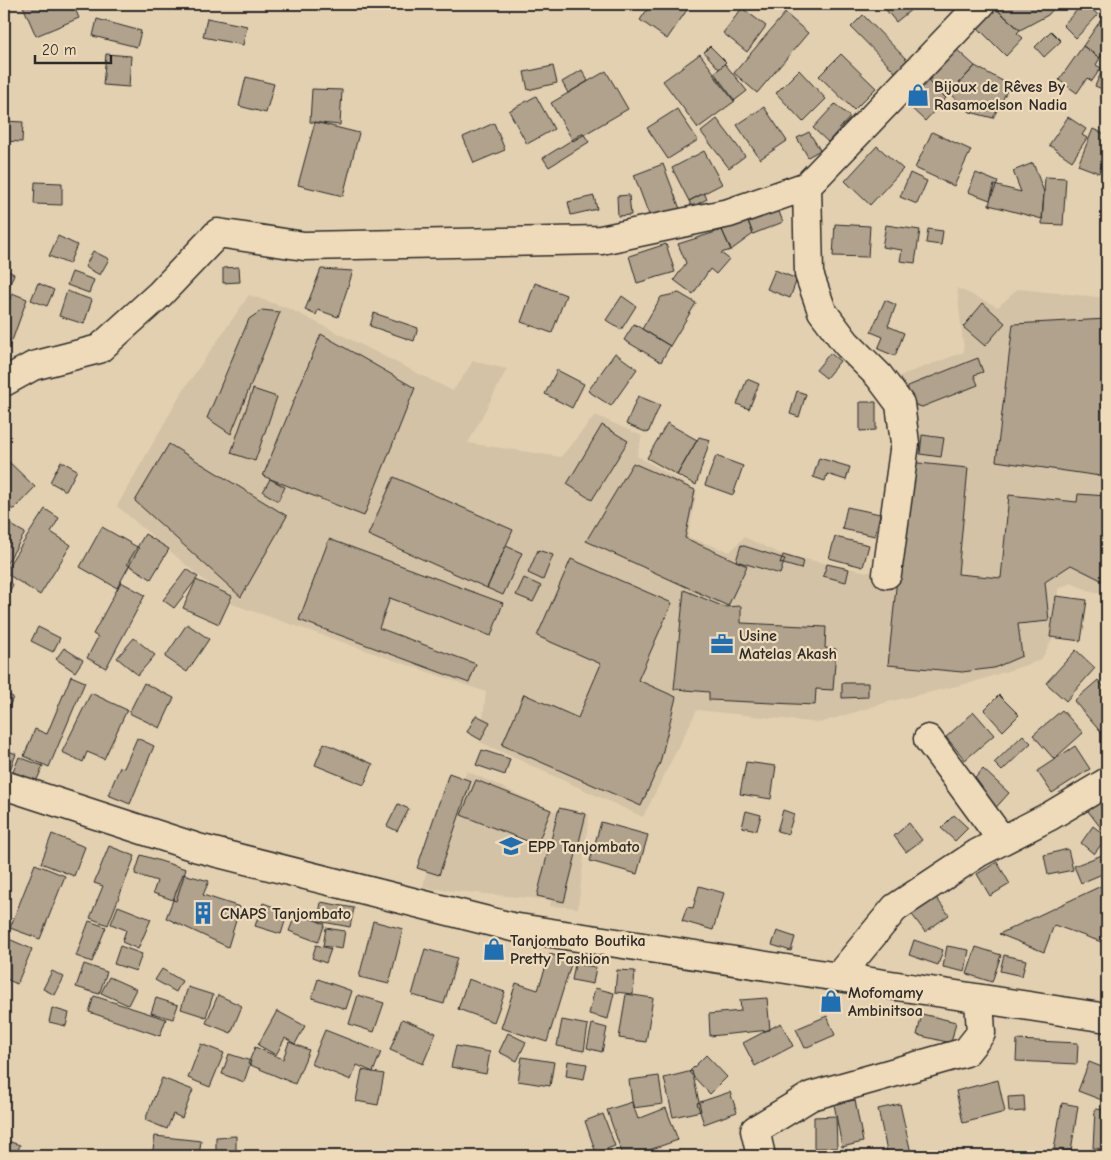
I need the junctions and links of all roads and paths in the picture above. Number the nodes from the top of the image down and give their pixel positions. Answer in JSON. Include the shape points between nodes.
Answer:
{"nodes":[{"id":1,"x":981,"y":4,"type":"edge"},
{"id":2,"x":807,"y":186,"type":"junction"},
{"id":3,"x":4,"y":382,"type":"edge"},
{"id":4,"x":887,"y":574,"type":"dead end"},
{"id":5,"x":928,"y":739,"type":"dead end"},
{"id":6,"x":1107,"y":782,"type":"edge"},
{"id":7,"x":4,"y":785,"type":"edge"},
{"id":8,"x":1002,"y":840,"type":"junction"},
{"id":9,"x":838,"y":977,"type":"junction"},
{"id":10,"x":980,"y":999,"type":"junction"},
{"id":11,"x":1107,"y":1018,"type":"edge"},
{"id":12,"x":761,"y":1156,"type":"edge"}],
"edges":[{"from":1,"to":2,"type":"street"},
{"from":2,"to":3,"type":"street","via":[[729,213],[601,240],[304,246],[218,233],[160,294],[98,349],[33,366]]},
{"from":2,"to":4,"type":"street","via":[[808,274],[822,311],[846,344],[880,376],[900,404],[905,443]]},
{"from":5,"to":8,"type":"street"},
{"from":6,"to":8,"type":"street"},
{"from":7,"to":9,"type":"street","via":[[198,848],[512,927]]},
{"from":8,"to":9,"type":"street","via":[[895,908]]},
{"from":9,"to":10,"type":"street"},
{"from":10,"to":11,"type":"street"},
{"from":10,"to":12,"type":"street","via":[[982,1033],[966,1052],[811,1096],[755,1130]]}]}
